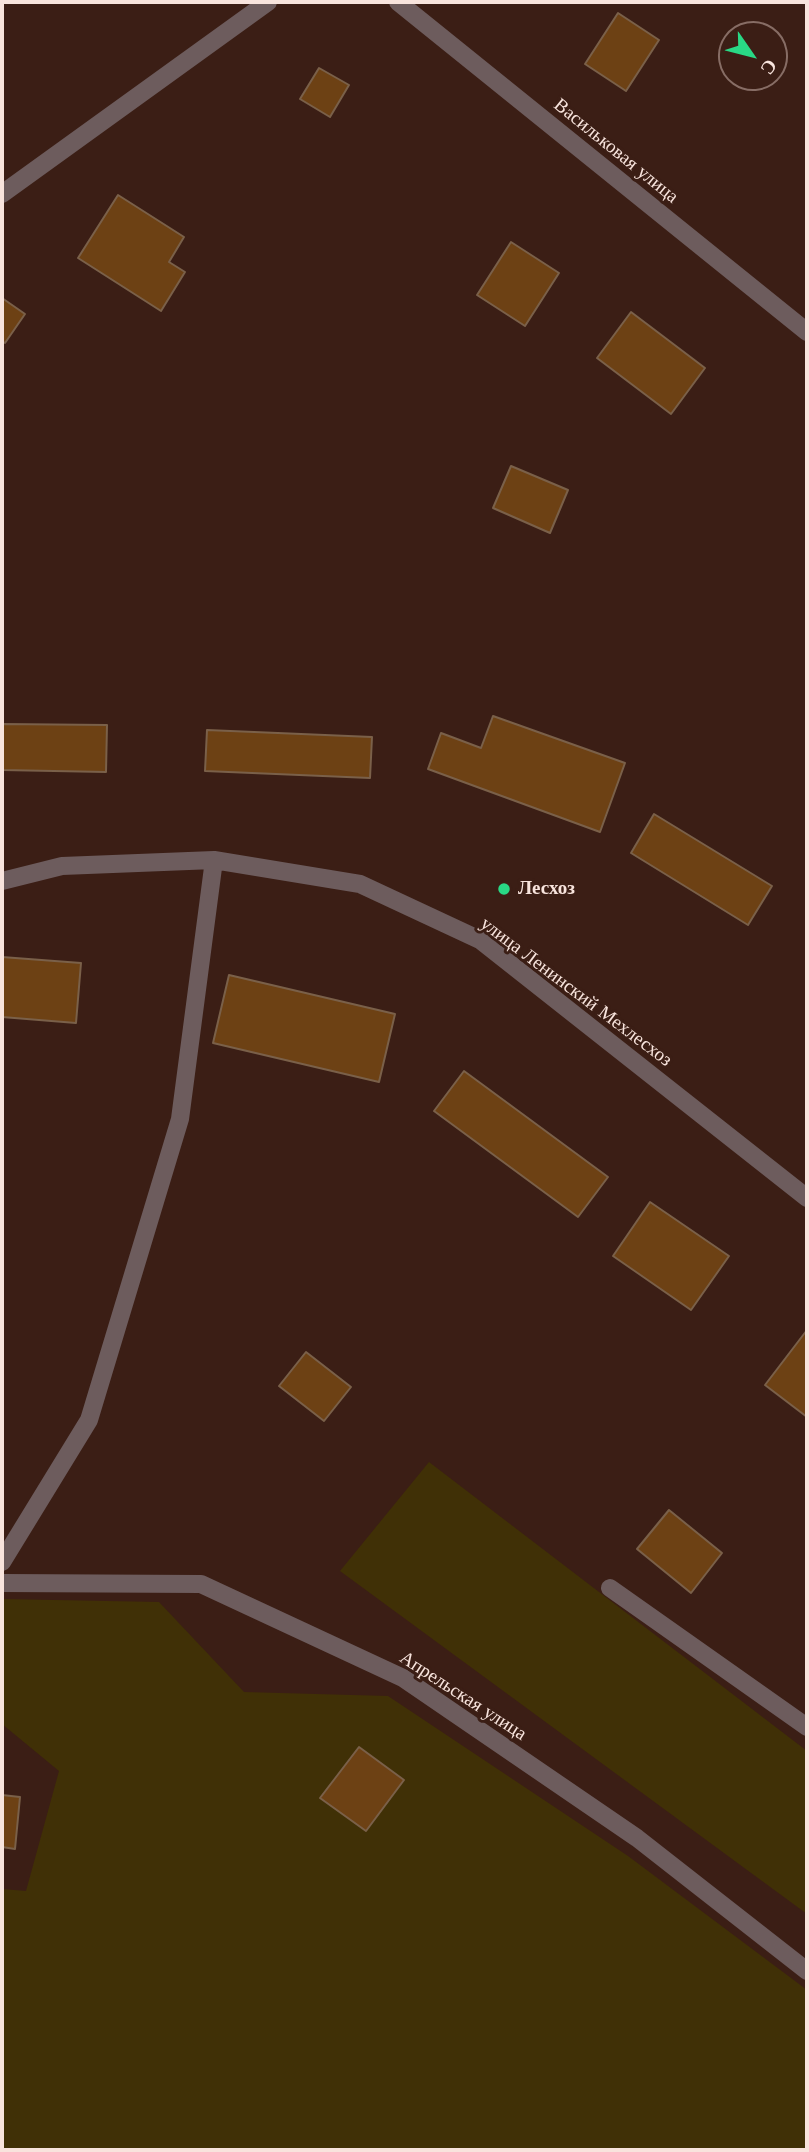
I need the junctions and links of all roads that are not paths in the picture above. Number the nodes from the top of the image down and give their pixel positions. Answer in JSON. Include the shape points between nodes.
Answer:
{"nodes":[{"id":1,"x":268,"y":2,"type":"edge"},
{"id":2,"x":398,"y":2,"type":"edge"},
{"id":3,"x":2,"y":194,"type":"edge"},
{"id":4,"x":807,"y":332,"type":"edge"},
{"id":5,"x":214,"y":860,"type":"junction"},
{"id":6,"x":2,"y":881,"type":"edge"},
{"id":7,"x":807,"y":1198,"type":"edge"},
{"id":8,"x":2,"y":1562,"type":"edge"},
{"id":9,"x":2,"y":1583,"type":"edge"},
{"id":10,"x":610,"y":1588,"type":"dead end"},
{"id":11,"x":807,"y":1727,"type":"edge"},
{"id":12,"x":807,"y":1971,"type":"edge"}],
"edges":[{"from":1,"to":3,"type":"street"},
{"from":2,"to":4,"type":"street","name":"Васильковая улица"},
{"from":5,"to":6,"type":"street","name":"улица Ленинский Мехлесхоз","via":[[62,866]]},
{"from":5,"to":7,"type":"street","name":"улица Ленинский Мехлесхоз","via":[[360,884],[480,940]]},
{"from":5,"to":8,"type":"street","via":[[180,1119],[89,1420]]},
{"from":9,"to":12,"type":"street","name":"Апрельская улица","via":[[201,1584],[403,1678],[637,1838]]},
{"from":10,"to":11,"type":"street"}]}
